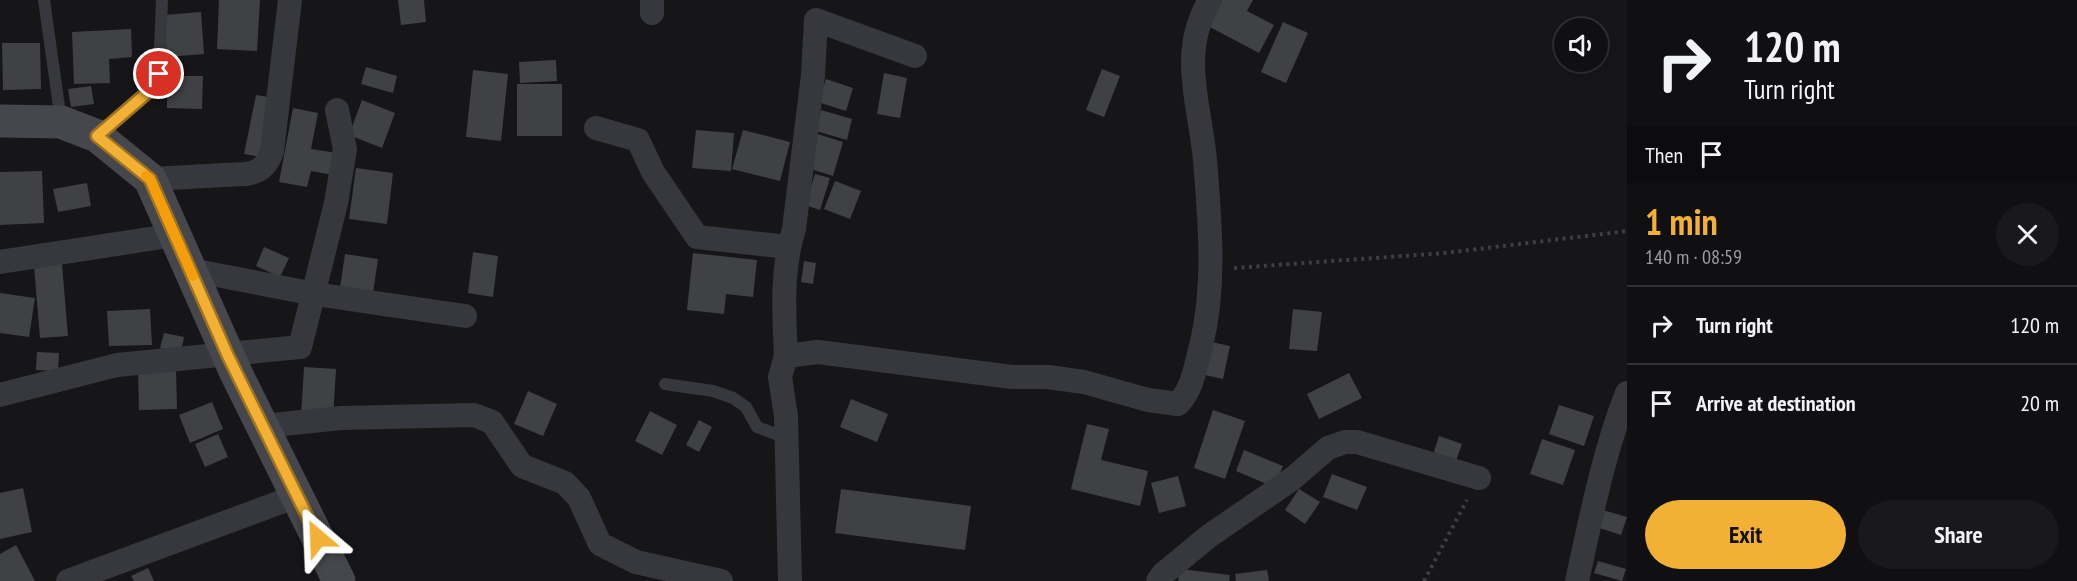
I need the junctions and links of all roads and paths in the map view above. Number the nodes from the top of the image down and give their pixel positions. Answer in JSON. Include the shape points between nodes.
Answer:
{"nodes":[{"id":1,"x":44,"y":0,"type":"edge"},
{"id":2,"x":162,"y":0,"type":"edge"},
{"id":3,"x":290,"y":0,"type":"edge"},
{"id":4,"x":1210,"y":0,"type":"edge"},
{"id":5,"x":915,"y":56,"type":"dead end"},
{"id":6,"x":337,"y":110,"type":"dead end"},
{"id":7,"x":0,"y":121,"type":"edge"},
{"id":8,"x":61,"y":122,"type":"junction"},
{"id":9,"x":596,"y":128,"type":"dead end"},
{"id":10,"x":97,"y":136,"type":"junction"},
{"id":11,"x":150,"y":179,"type":"junction"},
{"id":12,"x":1627,"y":231,"type":"edge"},
{"id":13,"x":175,"y":235,"type":"junction"},
{"id":14,"x":788,"y":247,"type":"junction"},
{"id":15,"x":0,"y":262,"type":"edge"},
{"id":16,"x":1212,"y":269,"type":"junction"},
{"id":17,"x":191,"y":270,"type":"junction"},
{"id":18,"x":315,"y":294,"type":"junction"},
{"id":19,"x":465,"y":316,"type":"dead end"},
{"id":20,"x":228,"y":356,"type":"junction"},
{"id":21,"x":786,"y":356,"type":"junction"},
{"id":22,"x":665,"y":384,"type":"dead end"},
{"id":23,"x":1627,"y":393,"type":"edge"},
{"id":24,"x":0,"y":395,"type":"edge"},
{"id":25,"x":263,"y":426,"type":"junction"},
{"id":26,"x":787,"y":438,"type":"junction"},
{"id":27,"x":1479,"y":478,"type":"joint"},
{"id":28,"x":297,"y":496,"type":"junction"},
{"id":29,"x":68,"y":581,"type":"edge"},
{"id":30,"x":339,"y":581,"type":"edge"},
{"id":31,"x":721,"y":581,"type":"edge"},
{"id":32,"x":790,"y":581,"type":"edge"},
{"id":33,"x":1158,"y":581,"type":"edge"},
{"id":34,"x":1424,"y":581,"type":"edge"},
{"id":35,"x":1577,"y":581,"type":"edge"}],
"edges":[{"from":1,"to":8,"type":"lane"},
{"from":2,"to":10,"type":"lane","via":[[159,74],[155,83]]},
{"from":3,"to":11,"type":"street","via":[[268,163],[257,172],[245,174]]},
{"from":4,"to":16,"type":"street","via":[[1195,41],[1191,69],[1205,158]]},
{"from":5,"to":14,"type":"street","via":[[816,20],[800,182]]},
{"from":6,"to":18,"type":"street","via":[[345,149]]},
{"from":7,"to":8,"type":"street"},
{"from":8,"to":10,"type":"street"},
{"from":9,"to":14,"type":"street","via":[[638,140],[652,172],[697,237]]},
{"from":10,"to":11,"type":"street"},
{"from":11,"to":13,"type":"street"},
{"from":12,"to":16,"type":"path","via":[[1445,254]]},
{"from":13,"to":15,"type":"street"},
{"from":13,"to":17,"type":"street"},
{"from":14,"to":21,"type":"street"},
{"from":16,"to":21,"type":"street","via":[[1208,316],[1190,392],[1178,405],[1048,377],[1012,377],[818,352]]},
{"from":17,"to":18,"type":"street"},
{"from":17,"to":20,"type":"street"},
{"from":18,"to":19,"type":"street"},
{"from":18,"to":20,"type":"street","via":[[300,347]]},
{"from":20,"to":24,"type":"street","via":[[117,365]]},
{"from":20,"to":25,"type":"street"},
{"from":21,"to":26,"type":"street","via":[[780,377]]},
{"from":22,"to":26,"type":"lane","via":[[733,398],[746,407],[758,427]]},
{"from":23,"to":35,"type":"street","via":[[1600,478]]},
{"from":25,"to":28,"type":"street"},
{"from":25,"to":31,"type":"street","via":[[341,418],[474,415],[492,422],[522,466],[565,483],[579,498],[600,544],[636,562]]},
{"from":26,"to":32,"type":"street"},
{"from":27,"to":33,"type":"street","via":[[1357,442],[1345,442],[1328,448],[1292,480],[1209,536]]},
{"from":27,"to":34,"type":"path"},
{"from":28,"to":29,"type":"street"},
{"from":28,"to":30,"type":"street"}]}
